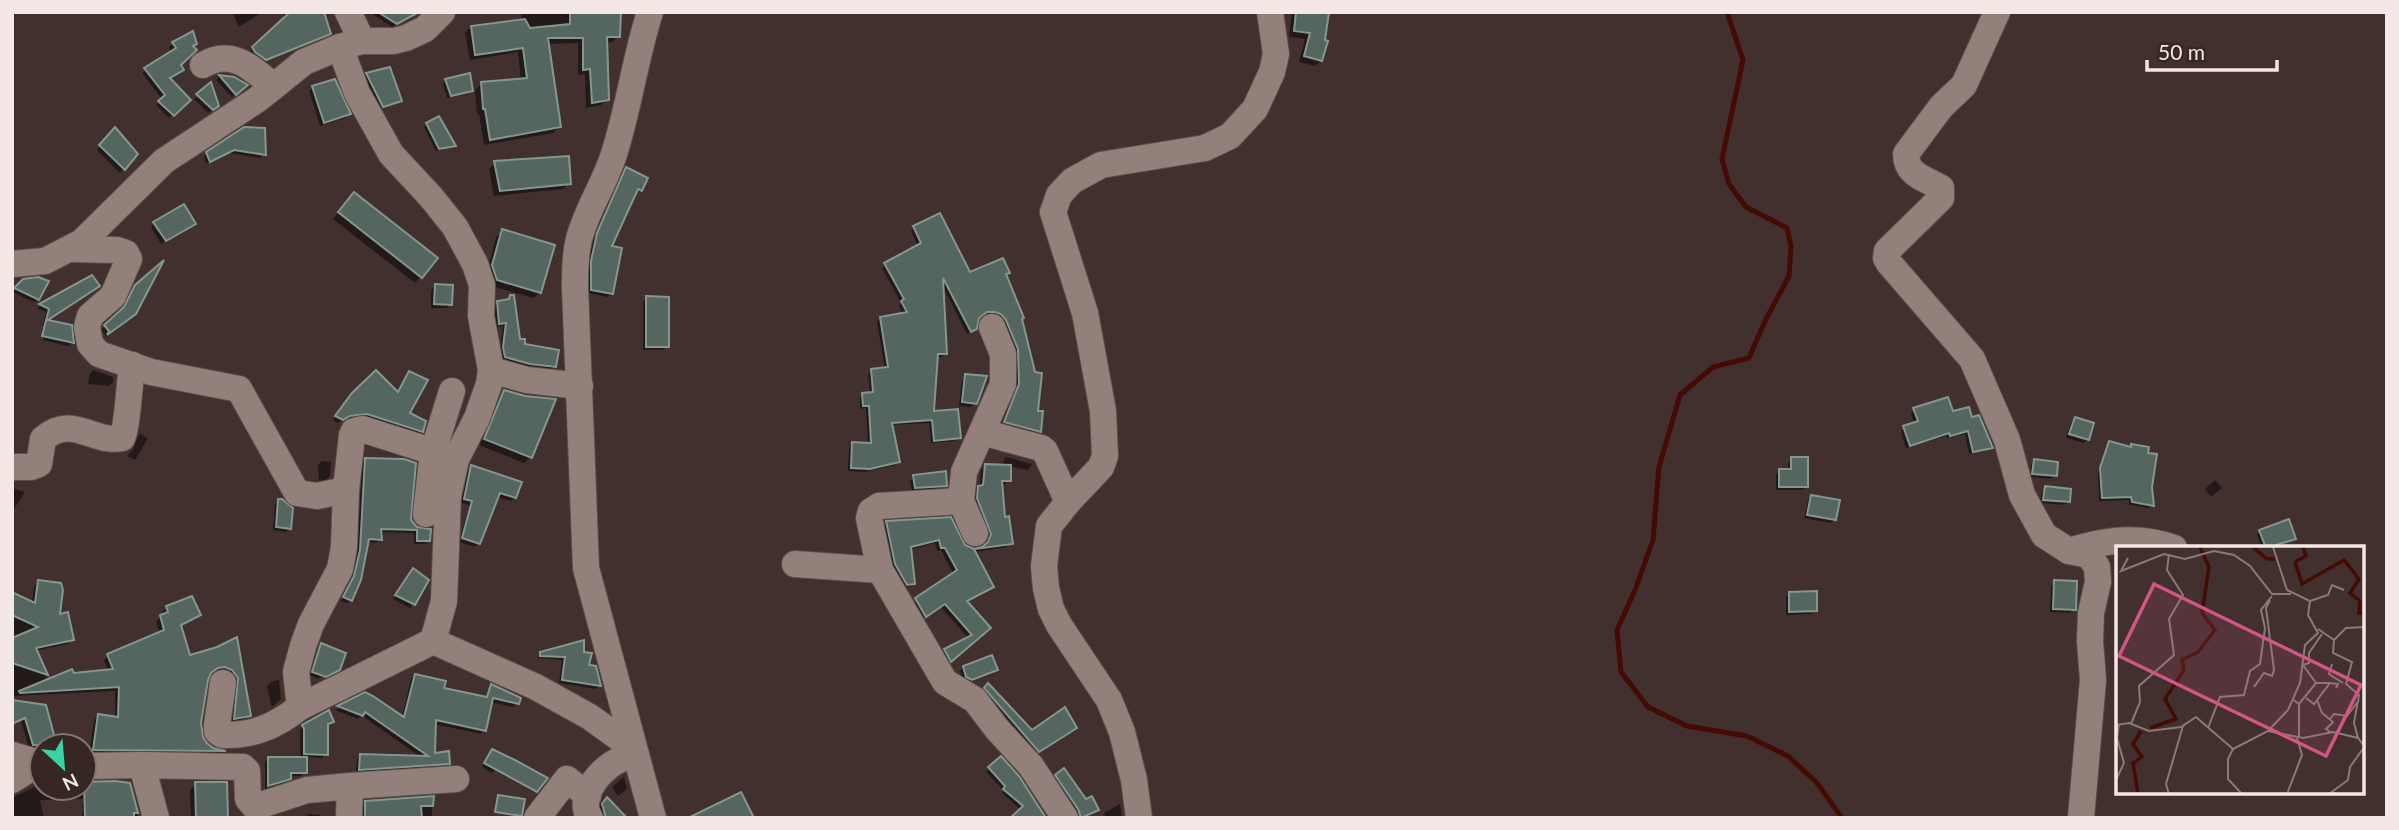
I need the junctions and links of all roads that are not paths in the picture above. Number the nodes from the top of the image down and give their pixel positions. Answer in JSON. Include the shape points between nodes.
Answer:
{"nodes":[{"id":1,"x":442,"y":12,"type":"edge"},
{"id":2,"x":650,"y":12,"type":"edge"},
{"id":3,"x":1270,"y":12,"type":"edge"},
{"id":4,"x":1997,"y":12,"type":"edge"},
{"id":5,"x":355,"y":28,"type":"edge"},
{"id":6,"x":203,"y":65,"type":"dead end"},
{"id":7,"x":273,"y":86,"type":"junction"},
{"id":8,"x":72,"y":249,"type":"junction"},
{"id":9,"x":12,"y":264,"type":"edge"},
{"id":10,"x":992,"y":327,"type":"dead end"},
{"id":11,"x":132,"y":365,"type":"junction"},
{"id":12,"x":491,"y":370,"type":"junction"},
{"id":13,"x":580,"y":386,"type":"junction"},
{"id":14,"x":452,"y":391,"type":"dead end"},
{"id":15,"x":982,"y":432,"type":"junction"},
{"id":16,"x":445,"y":455,"type":"junction"},
{"id":17,"x":12,"y":467,"type":"edge"},
{"id":18,"x":346,"y":490,"type":"junction"},
{"id":19,"x":961,"y":501,"type":"junction"},
{"id":20,"x":1068,"y":502,"type":"junction"},
{"id":21,"x":426,"y":514,"type":"dead end"},
{"id":22,"x":975,"y":533,"type":"dead end"},
{"id":23,"x":2167,"y":546,"type":"edge"},
{"id":24,"x":2069,"y":551,"type":"junction"},
{"id":25,"x":795,"y":564,"type":"dead end"},
{"id":26,"x":880,"y":570,"type":"junction"},
{"id":27,"x":433,"y":641,"type":"junction"},
{"id":28,"x":223,"y":683,"type":"dead end"},
{"id":29,"x":300,"y":707,"type":"junction"},
{"id":30,"x":634,"y":751,"type":"junction"},
{"id":31,"x":142,"y":765,"type":"junction"},
{"id":32,"x":98,"y":766,"type":"edge"},
{"id":33,"x":28,"y":771,"type":"edge"},
{"id":34,"x":456,"y":779,"type":"dead end"},
{"id":35,"x":12,"y":780,"type":"edge"},
{"id":36,"x":350,"y":786,"type":"junction"},
{"id":37,"x":589,"y":807,"type":"edge"},
{"id":38,"x":156,"y":818,"type":"edge"},
{"id":39,"x":349,"y":818,"type":"edge"},
{"id":40,"x":537,"y":818,"type":"edge"},
{"id":41,"x":653,"y":818,"type":"edge"},
{"id":42,"x":1065,"y":818,"type":"edge"},
{"id":43,"x":1139,"y":818,"type":"edge"},
{"id":44,"x":2081,"y":818,"type":"edge"}],
"edges":[{"from":1,"to":5,"type":"street","via":[[425,29],[394,41]]},
{"from":2,"to":13,"type":"street","via":[[615,153],[579,240],[575,261]]},
{"from":3,"to":20,"type":"street","via":[[1276,54],[1272,72],[1255,109],[1230,136],[1205,148],[1101,165],[1072,181],[1057,201],[1055,219],[1085,313],[1105,441],[1101,467]]},
{"from":4,"to":24,"type":"street","via":[[1964,85],[1906,154],[1917,176],[1941,188],[1941,198],[1887,251],[1886,258],[1972,359],[2004,432],[2029,512],[2044,535]]},
{"from":5,"to":7,"type":"street"},
{"from":5,"to":12,"type":"street","via":[[357,93],[391,154],[455,226],[475,264],[482,285],[481,316]]},
{"from":6,"to":7,"type":"street","via":[[230,58],[255,70]]},
{"from":7,"to":8,"type":"street","via":[[164,161]]},
{"from":8,"to":9,"type":"street","via":[[45,261]]},
{"from":8,"to":11,"type":"street","via":[[126,253],[129,259],[113,296],[90,316],[87,335],[99,354]]},
{"from":10,"to":15,"type":"street","via":[[1003,354],[1003,384]]},
{"from":11,"to":17,"type":"street","via":[[122,438],[60,429],[43,439],[39,464]]},
{"from":11,"to":18,"type":"street","via":[[239,389],[297,493]]},
{"from":12,"to":13,"type":"street"},
{"from":12,"to":16,"type":"street","via":[[477,418]]},
{"from":13,"to":30,"type":"street","via":[[586,568]]},
{"from":14,"to":16,"type":"street"},
{"from":15,"to":19,"type":"street","via":[[964,472]]},
{"from":15,"to":20,"type":"street","via":[[1045,451]]},
{"from":16,"to":18,"type":"street","via":[[356,430]]},
{"from":16,"to":21,"type":"street"},
{"from":16,"to":27,"type":"street","via":[[444,601]]},
{"from":18,"to":29,"type":"street","via":[[340,569],[311,624],[296,672]]},
{"from":19,"to":22,"type":"street"},
{"from":19,"to":26,"type":"street","via":[[873,509],[869,518]]},
{"from":20,"to":43,"type":"street","via":[[1049,526],[1046,588],[1059,625],[1109,700],[1122,732]]},
{"from":23,"to":24,"type":"street","via":[[2107,529]]},
{"from":24,"to":44,"type":"street","via":[[2093,558],[2098,574],[2091,613],[2093,680]]},
{"from":25,"to":26,"type":"street"},
{"from":26,"to":42,"type":"street","via":[[945,682],[975,700],[1031,766]]},
{"from":27,"to":29,"type":"street"},
{"from":27,"to":30,"type":"street","via":[[536,687],[590,717]]},
{"from":28,"to":29,"type":"street","via":[[217,725],[222,735],[258,731],[280,723]]},
{"from":30,"to":37,"type":"street","via":[[595,780]]},
{"from":30,"to":41,"type":"street"},
{"from":31,"to":32,"type":"street"},
{"from":31,"to":36,"type":"street","via":[[243,767],[248,799],[255,807],[307,790]]},
{"from":31,"to":38,"type":"street"},
{"from":33,"to":35,"type":"street"},
{"from":34,"to":36,"type":"street"},
{"from":36,"to":39,"type":"street"},
{"from":37,"to":40,"type":"street","via":[[567,779]]}]}
